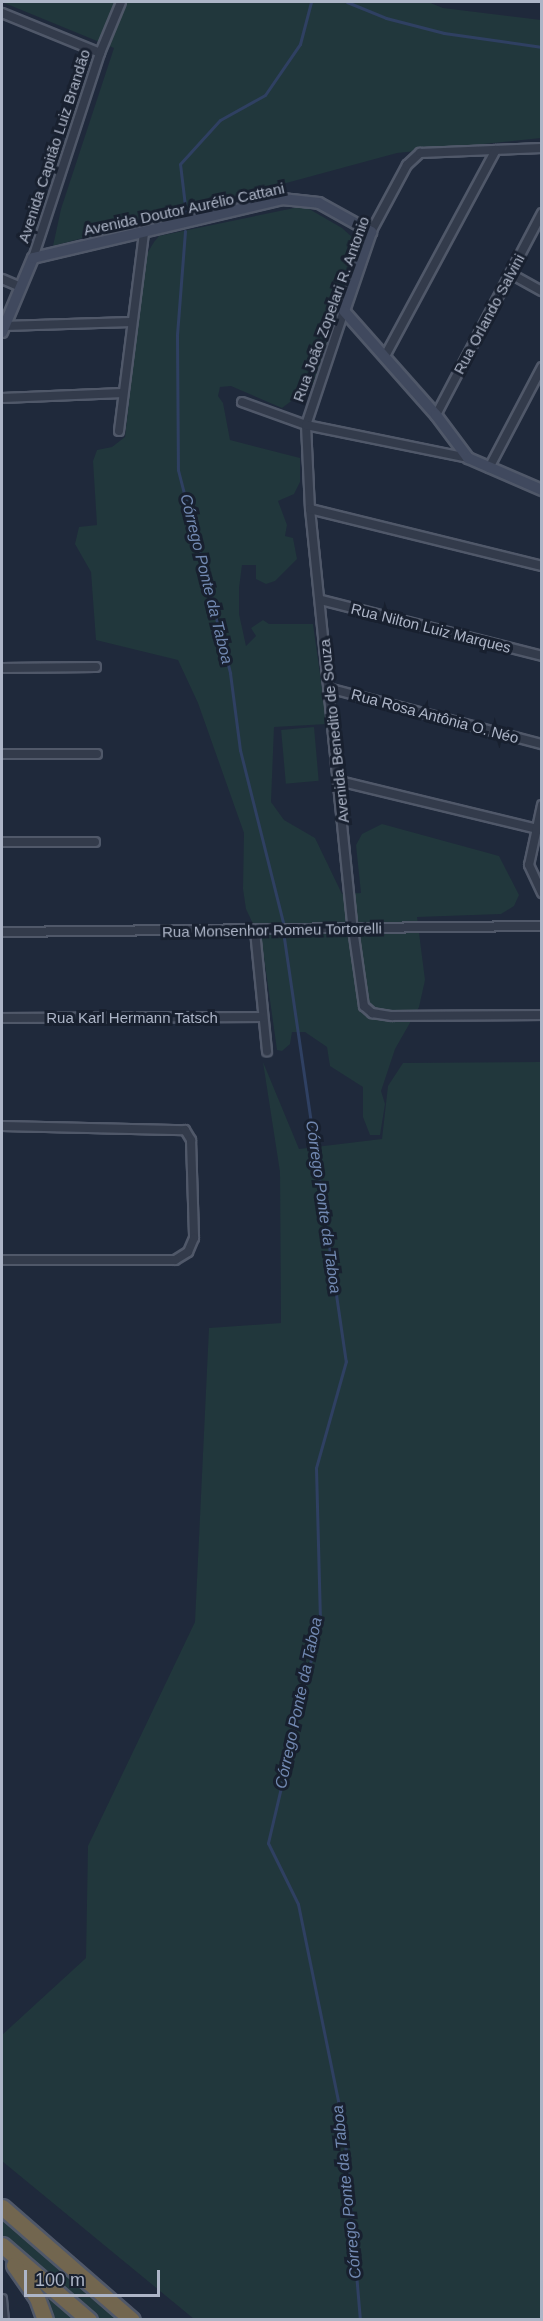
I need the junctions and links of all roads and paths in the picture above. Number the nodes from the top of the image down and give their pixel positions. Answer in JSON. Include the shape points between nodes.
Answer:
{"nodes":[{"id":1,"x":121,"y":2,"type":"edge"},
{"id":2,"x":2,"y":13,"type":"edge"},
{"id":3,"x":100,"y":53,"type":"junction"},
{"id":4,"x":542,"y":148,"type":"edge"},
{"id":5,"x":496,"y":150,"type":"junction"},
{"id":6,"x":542,"y":213,"type":"edge"},
{"id":7,"x":144,"y":232,"type":"junction"},
{"id":8,"x":371,"y":232,"type":"junction"},
{"id":9,"x":33,"y":258,"type":"junction"},
{"id":10,"x":511,"y":274,"type":"junction"},
{"id":11,"x":2,"y":279,"type":"edge"},
{"id":12,"x":21,"y":286,"type":"junction"},
{"id":13,"x":542,"y":291,"type":"edge"},
{"id":14,"x":344,"y":311,"type":"junction"},
{"id":15,"x":131,"y":322,"type":"junction"},
{"id":16,"x":3,"y":329,"type":"edge"},
{"id":17,"x":385,"y":356,"type":"junction"},
{"id":18,"x":542,"y":367,"type":"edge"},
{"id":19,"x":123,"y":393,"type":"junction"},
{"id":20,"x":2,"y":398,"type":"edge"},
{"id":21,"x":242,"y":402,"type":"dead end"},
{"id":22,"x":436,"y":415,"type":"junction"},
{"id":23,"x":306,"y":425,"type":"junction"},
{"id":24,"x":119,"y":431,"type":"dead end"},
{"id":25,"x":468,"y":458,"type":"junction"},
{"id":26,"x":489,"y":468,"type":"junction"},
{"id":27,"x":542,"y":490,"type":"edge"},
{"id":28,"x":310,"y":509,"type":"junction"},
{"id":29,"x":542,"y":566,"type":"edge"},
{"id":30,"x":321,"y":600,"type":"junction"},
{"id":31,"x":542,"y":656,"type":"edge"},
{"id":32,"x":96,"y":667,"type":"dead end"},
{"id":33,"x":2,"y":668,"type":"edge"},
{"id":34,"x":328,"y":688,"type":"junction"},
{"id":35,"x":542,"y":744,"type":"edge"},
{"id":36,"x":2,"y":754,"type":"edge"},
{"id":37,"x":97,"y":754,"type":"dead end"},
{"id":38,"x":339,"y":781,"type":"junction"},
{"id":39,"x":542,"y":805,"type":"edge"},
{"id":40,"x":538,"y":829,"type":"edge"},
{"id":41,"x":2,"y":842,"type":"edge"},
{"id":42,"x":95,"y":842,"type":"dead end"},
{"id":43,"x":542,"y":893,"type":"edge"},
{"id":44,"x":542,"y":926,"type":"edge"},
{"id":45,"x":353,"y":929,"type":"junction"},
{"id":46,"x":255,"y":931,"type":"junction"},
{"id":47,"x":2,"y":932,"type":"edge"},
{"id":48,"x":542,"y":1015,"type":"edge"},
{"id":49,"x":262,"y":1017,"type":"junction"},
{"id":50,"x":2,"y":1018,"type":"edge"},
{"id":51,"x":267,"y":1050,"type":"dead end"},
{"id":52,"x":2,"y":1126,"type":"edge"},
{"id":53,"x":2,"y":1260,"type":"edge"},
{"id":54,"x":2,"y":2207,"type":"edge"},
{"id":55,"x":2,"y":2245,"type":"edge"},
{"id":56,"x":2,"y":2251,"type":"edge"},
{"id":57,"x":2,"y":2299,"type":"edge"},
{"id":58,"x":4,"y":2319,"type":"edge"},
{"id":59,"x":45,"y":2319,"type":"edge"},
{"id":60,"x":89,"y":2319,"type":"edge"},
{"id":61,"x":132,"y":2319,"type":"edge"}],
"edges":[{"from":1,"to":3,"type":"street","name":"Avenida Capitão Luiz Brandão"},
{"from":2,"to":3,"type":"street"},
{"from":3,"to":9,"type":"street","name":"Avenida Capitão Luiz Brandão"},
{"from":4,"to":5,"type":"street"},
{"from":5,"to":8,"type":"street","name":"Rua João Zopelari R. Antonio","via":[[420,153],[407,165]]},
{"from":5,"to":17,"type":"street"},
{"from":6,"to":10,"type":"street","name":"Rua Orlando Salvini"},
{"from":7,"to":8,"type":"street","name":"Avenida Doutor Aurélio Cattani","via":[[282,200],[320,203]]},
{"from":7,"to":9,"type":"street","name":"Avenida Doutor Aurélio Cattani"},
{"from":7,"to":15,"type":"street"},
{"from":8,"to":14,"type":"street","name":"Rua João Zopelari R. Antonio"},
{"from":9,"to":12,"type":"street","name":"Avenida Capitão Luiz Brandão"},
{"from":10,"to":13,"type":"street"},
{"from":10,"to":22,"type":"street","name":"Rua Orlando Salvini"},
{"from":11,"to":12,"type":"street"},
{"from":12,"to":16,"type":"street","name":"Avenida Capitão Luiz Brandão"},
{"from":14,"to":17,"type":"street"},
{"from":14,"to":23,"type":"street","name":"Rua João Zopelari R. Antonio"},
{"from":15,"to":16,"type":"street"},
{"from":15,"to":19,"type":"street"},
{"from":17,"to":22,"type":"street"},
{"from":18,"to":26,"type":"street"},
{"from":19,"to":20,"type":"street"},
{"from":19,"to":24,"type":"street"},
{"from":21,"to":23,"type":"street"},
{"from":22,"to":25,"type":"street"},
{"from":23,"to":25,"type":"street"},
{"from":23,"to":28,"type":"street","name":"Avenida Benedito de Souza"},
{"from":25,"to":26,"type":"street"},
{"from":26,"to":27,"type":"street"},
{"from":28,"to":29,"type":"street"},
{"from":28,"to":30,"type":"street","name":"Avenida Benedito de Souza"},
{"from":30,"to":31,"type":"street","name":"Rua Nilton Luiz Marques"},
{"from":30,"to":34,"type":"street","name":"Avenida Benedito de Souza"},
{"from":32,"to":33,"type":"street"},
{"from":34,"to":35,"type":"street","name":"Rua Rosa Antônia O. Néo"},
{"from":34,"to":38,"type":"street","name":"Avenida Benedito de Souza"},
{"from":36,"to":37,"type":"street"},
{"from":38,"to":40,"type":"street"},
{"from":38,"to":45,"type":"street","name":"Avenida Benedito de Souza"},
{"from":39,"to":40,"type":"street"},
{"from":40,"to":43,"type":"street","via":[[529,865]]},
{"from":41,"to":42,"type":"street"},
{"from":44,"to":45,"type":"street","name":"Rua Monsenhor Romeu Tortorelli"},
{"from":45,"to":46,"type":"street","name":"Rua Monsenhor Romeu Tortorelli"},
{"from":45,"to":48,"type":"street","name":"Avenida Benedito de Souza","via":[[364,1006],[372,1013]]},
{"from":46,"to":47,"type":"street","name":"Rua Monsenhor Romeu Tortorelli"},
{"from":46,"to":49,"type":"street"},
{"from":49,"to":50,"type":"street","name":"Rua Karl Hermann Tatsch"},
{"from":49,"to":51,"type":"street"},
{"from":52,"to":53,"type":"street","via":[[184,1130],[191,1140],[194,1238],[188,1252],[175,1260]]},
{"from":54,"to":61,"type":"highway"},
{"from":55,"to":60,"type":"highway"},
{"from":56,"to":59,"type":"highway","via":[[26,2279]]},
{"from":57,"to":58,"type":"street"}]}
